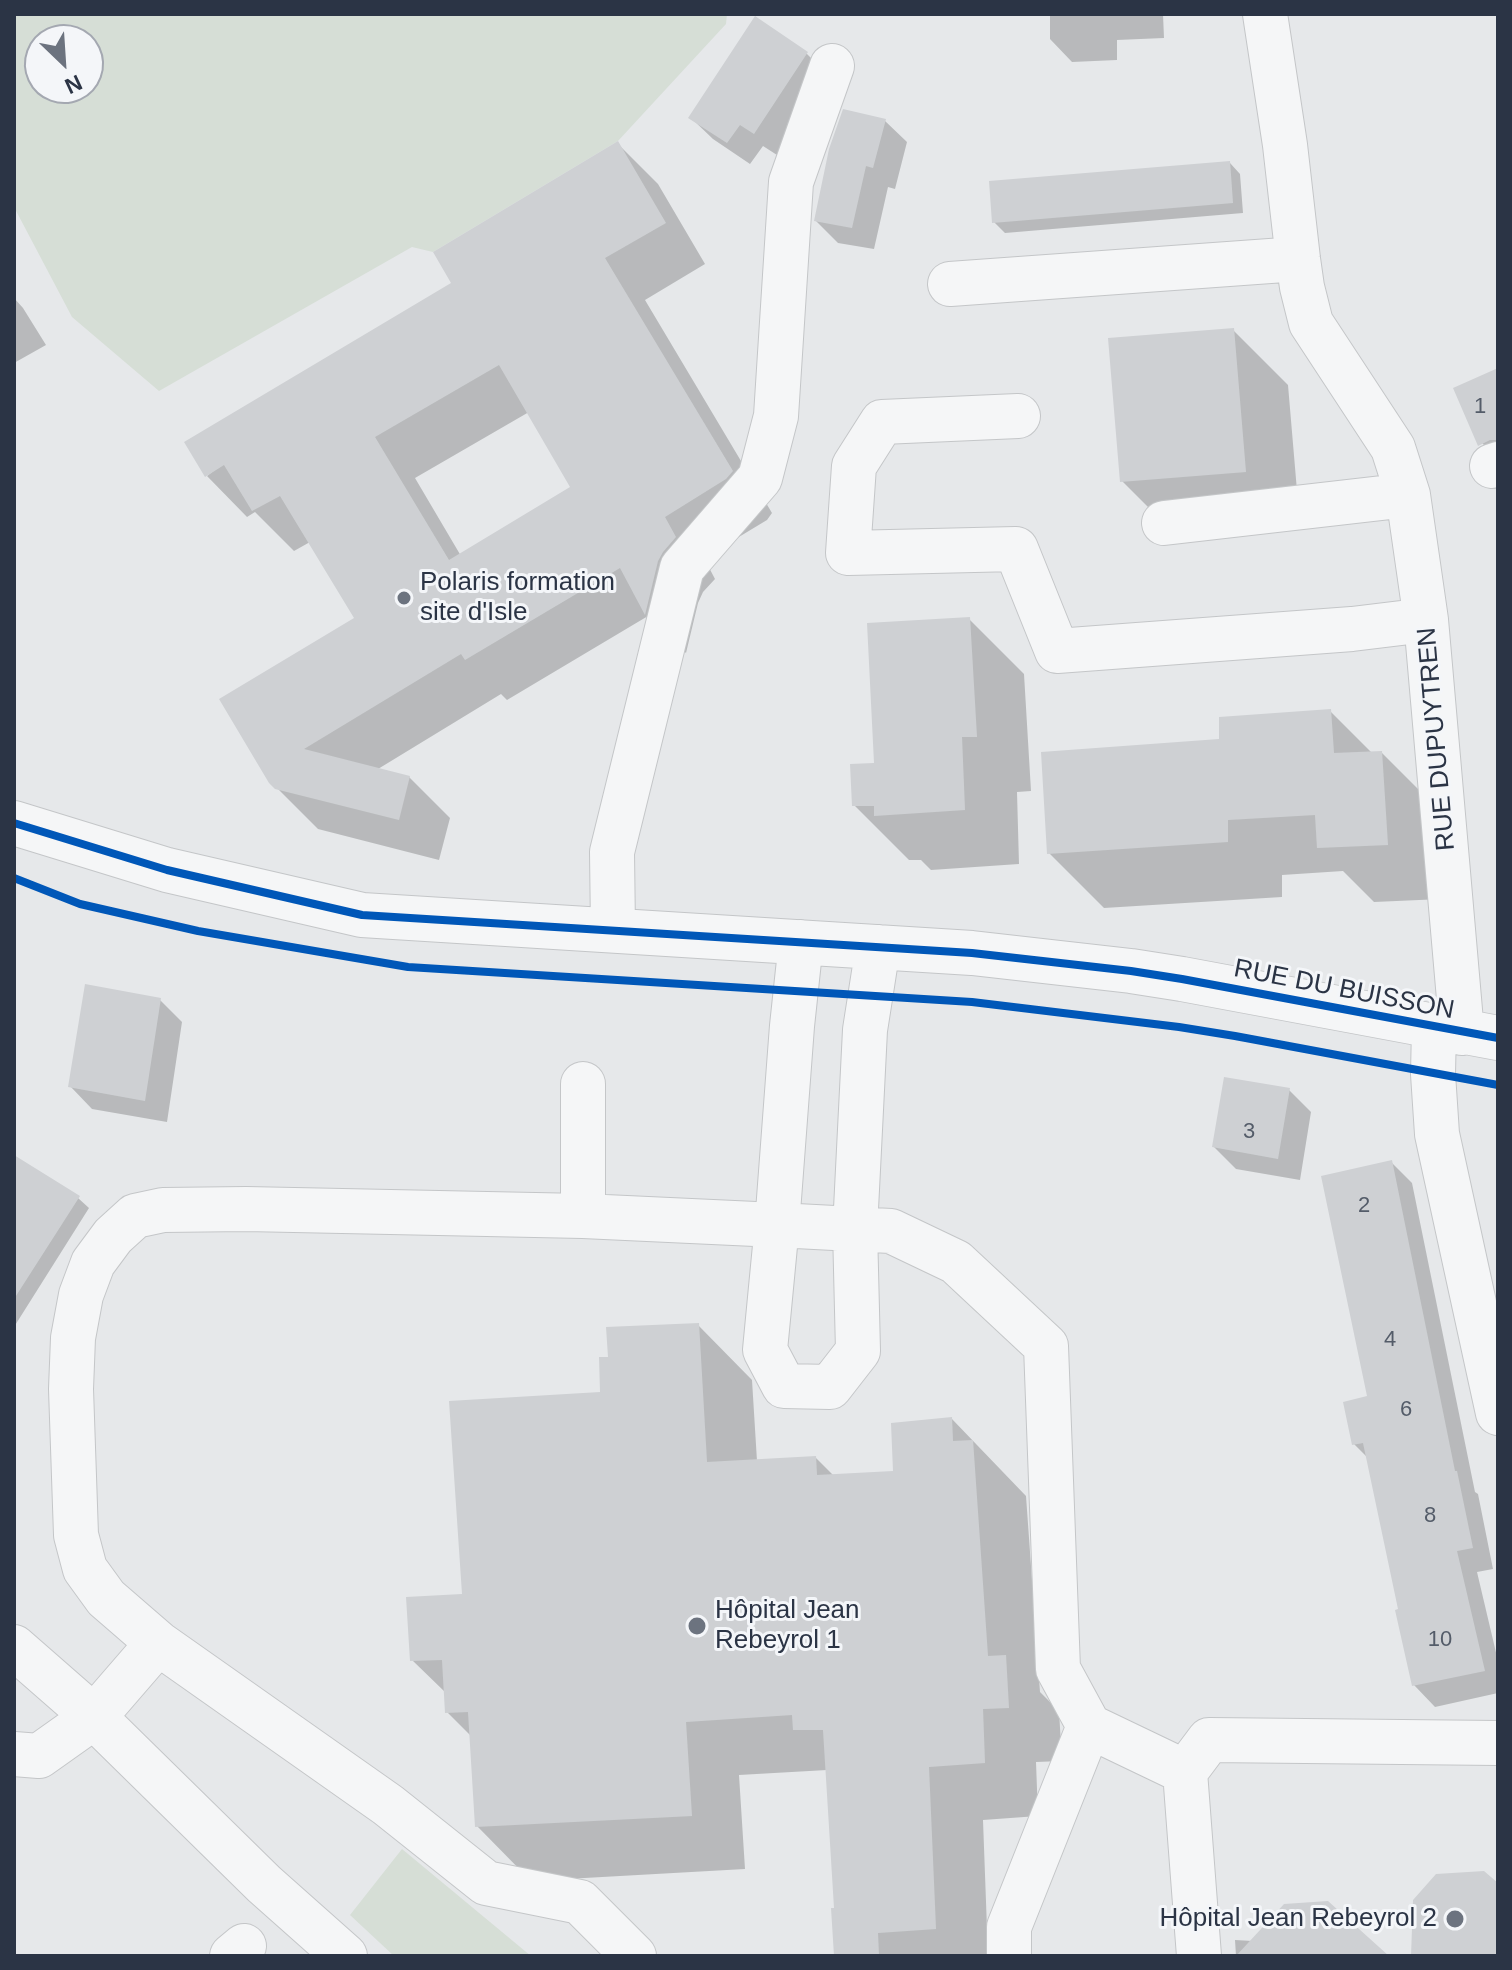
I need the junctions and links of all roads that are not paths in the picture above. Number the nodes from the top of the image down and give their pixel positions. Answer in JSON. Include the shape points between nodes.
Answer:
{"nodes":[{"id":1,"x":1265,"y":14,"type":"edge"},
{"id":2,"x":832,"y":66,"type":"dead end"},
{"id":3,"x":1298,"y":259,"type":"junction"},
{"id":4,"x":950,"y":284,"type":"dead end"},
{"id":5,"x":1018,"y":416,"type":"dead end"},
{"id":6,"x":1408,"y":495,"type":"junction"},
{"id":7,"x":1164,"y":523,"type":"dead end"},
{"id":8,"x":1426,"y":620,"type":"junction"},
{"id":9,"x":14,"y":823,"type":"edge"},
{"id":10,"x":613,"y":930,"type":"junction"},
{"id":11,"x":801,"y":942,"type":"junction"},
{"id":12,"x":878,"y":947,"type":"junction"},
{"id":13,"x":1465,"y":1033,"type":"edge"},
{"id":14,"x":583,"y":1084,"type":"dead end"},
{"id":15,"x":583,"y":1216,"type":"junction"},
{"id":16,"x":777,"y":1225,"type":"junction"},
{"id":17,"x":855,"y":1229,"type":"junction"},
{"id":18,"x":1498,"y":1413,"type":"edge"},
{"id":19,"x":158,"y":1643,"type":"junction"},
{"id":20,"x":14,"y":1647,"type":"edge"},
{"id":21,"x":94,"y":1717,"type":"junction"},
{"id":22,"x":1089,"y":1726,"type":"junction"},
{"id":23,"x":1498,"y":1743,"type":"edge"},
{"id":24,"x":27,"y":1755,"type":"edge"},
{"id":25,"x":1185,"y":1772,"type":"junction"},
{"id":26,"x":232,"y":1956,"type":"edge"},
{"id":27,"x":243,"y":1956,"type":"edge"},
{"id":28,"x":345,"y":1956,"type":"edge"},
{"id":29,"x":634,"y":1956,"type":"edge"},
{"id":30,"x":1009,"y":1956,"type":"edge"},
{"id":31,"x":1199,"y":1956,"type":"edge"}],
"edges":[{"from":1,"to":3,"type":"street","name":"RUE DUPUYTREN"},
{"from":2,"to":10,"type":"street","via":[[791,182],[776,416],[760,478],[682,568],[612,852]]},
{"from":3,"to":4,"type":"street"},
{"from":3,"to":6,"type":"street","name":"RUE DUPUYTREN","via":[[1311,323],[1393,448]]},
{"from":5,"to":8,"type":"street","via":[[882,422],[854,466],[848,553],[1016,549],[1057,651]]},
{"from":6,"to":7,"type":"street"},
{"from":6,"to":8,"type":"street","name":"RUE DUPUYTREN"},
{"from":8,"to":13,"type":"street","name":"RUE DUPUYTREN"},
{"from":9,"to":10,"type":"street","name":"RUE DU BUISSON","via":[[167,870],[362,915]]},
{"from":10,"to":11,"type":"street","name":"RUE DU BUISSON"},
{"from":11,"to":12,"type":"street","name":"RUE DU BUISSON"},
{"from":11,"to":16,"type":"street"},
{"from":12,"to":13,"type":"street","name":"RUE DU BUISSON","via":[[1131,971]]},
{"from":12,"to":17,"type":"street","via":[[865,1030]]},
{"from":13,"to":18,"type":"street","name":"RUE DUPUYTREN","via":[[1433,1074],[1437,1134]]},
{"from":14,"to":15,"type":"street"},
{"from":15,"to":16,"type":"street"},
{"from":15,"to":19,"type":"street","via":[[163,1210],[135,1216],[113,1236],[93,1263],[73,1338],[76,1535],[85,1569],[106,1598]]},
{"from":16,"to":17,"type":"street"},
{"from":16,"to":17,"type":"street","via":[[765,1350],[784,1386],[830,1387],[858,1351]]},
{"from":17,"to":22,"type":"street","via":[[891,1231],[956,1262],[1046,1346],[1058,1669]]},
{"from":19,"to":21,"type":"street"},
{"from":19,"to":29,"type":"street","via":[[388,1805],[486,1883],[580,1902]]},
{"from":20,"to":21,"type":"street"},
{"from":21,"to":24,"type":"street"},
{"from":21,"to":28,"type":"street"},
{"from":22,"to":25,"type":"street"},
{"from":22,"to":30,"type":"street","via":[[1009,1927]]},
{"from":23,"to":25,"type":"street","via":[[1209,1740]]},
{"from":25,"to":31,"type":"street"},
{"from":26,"to":27,"type":"street","via":[[244,1946]]}]}
